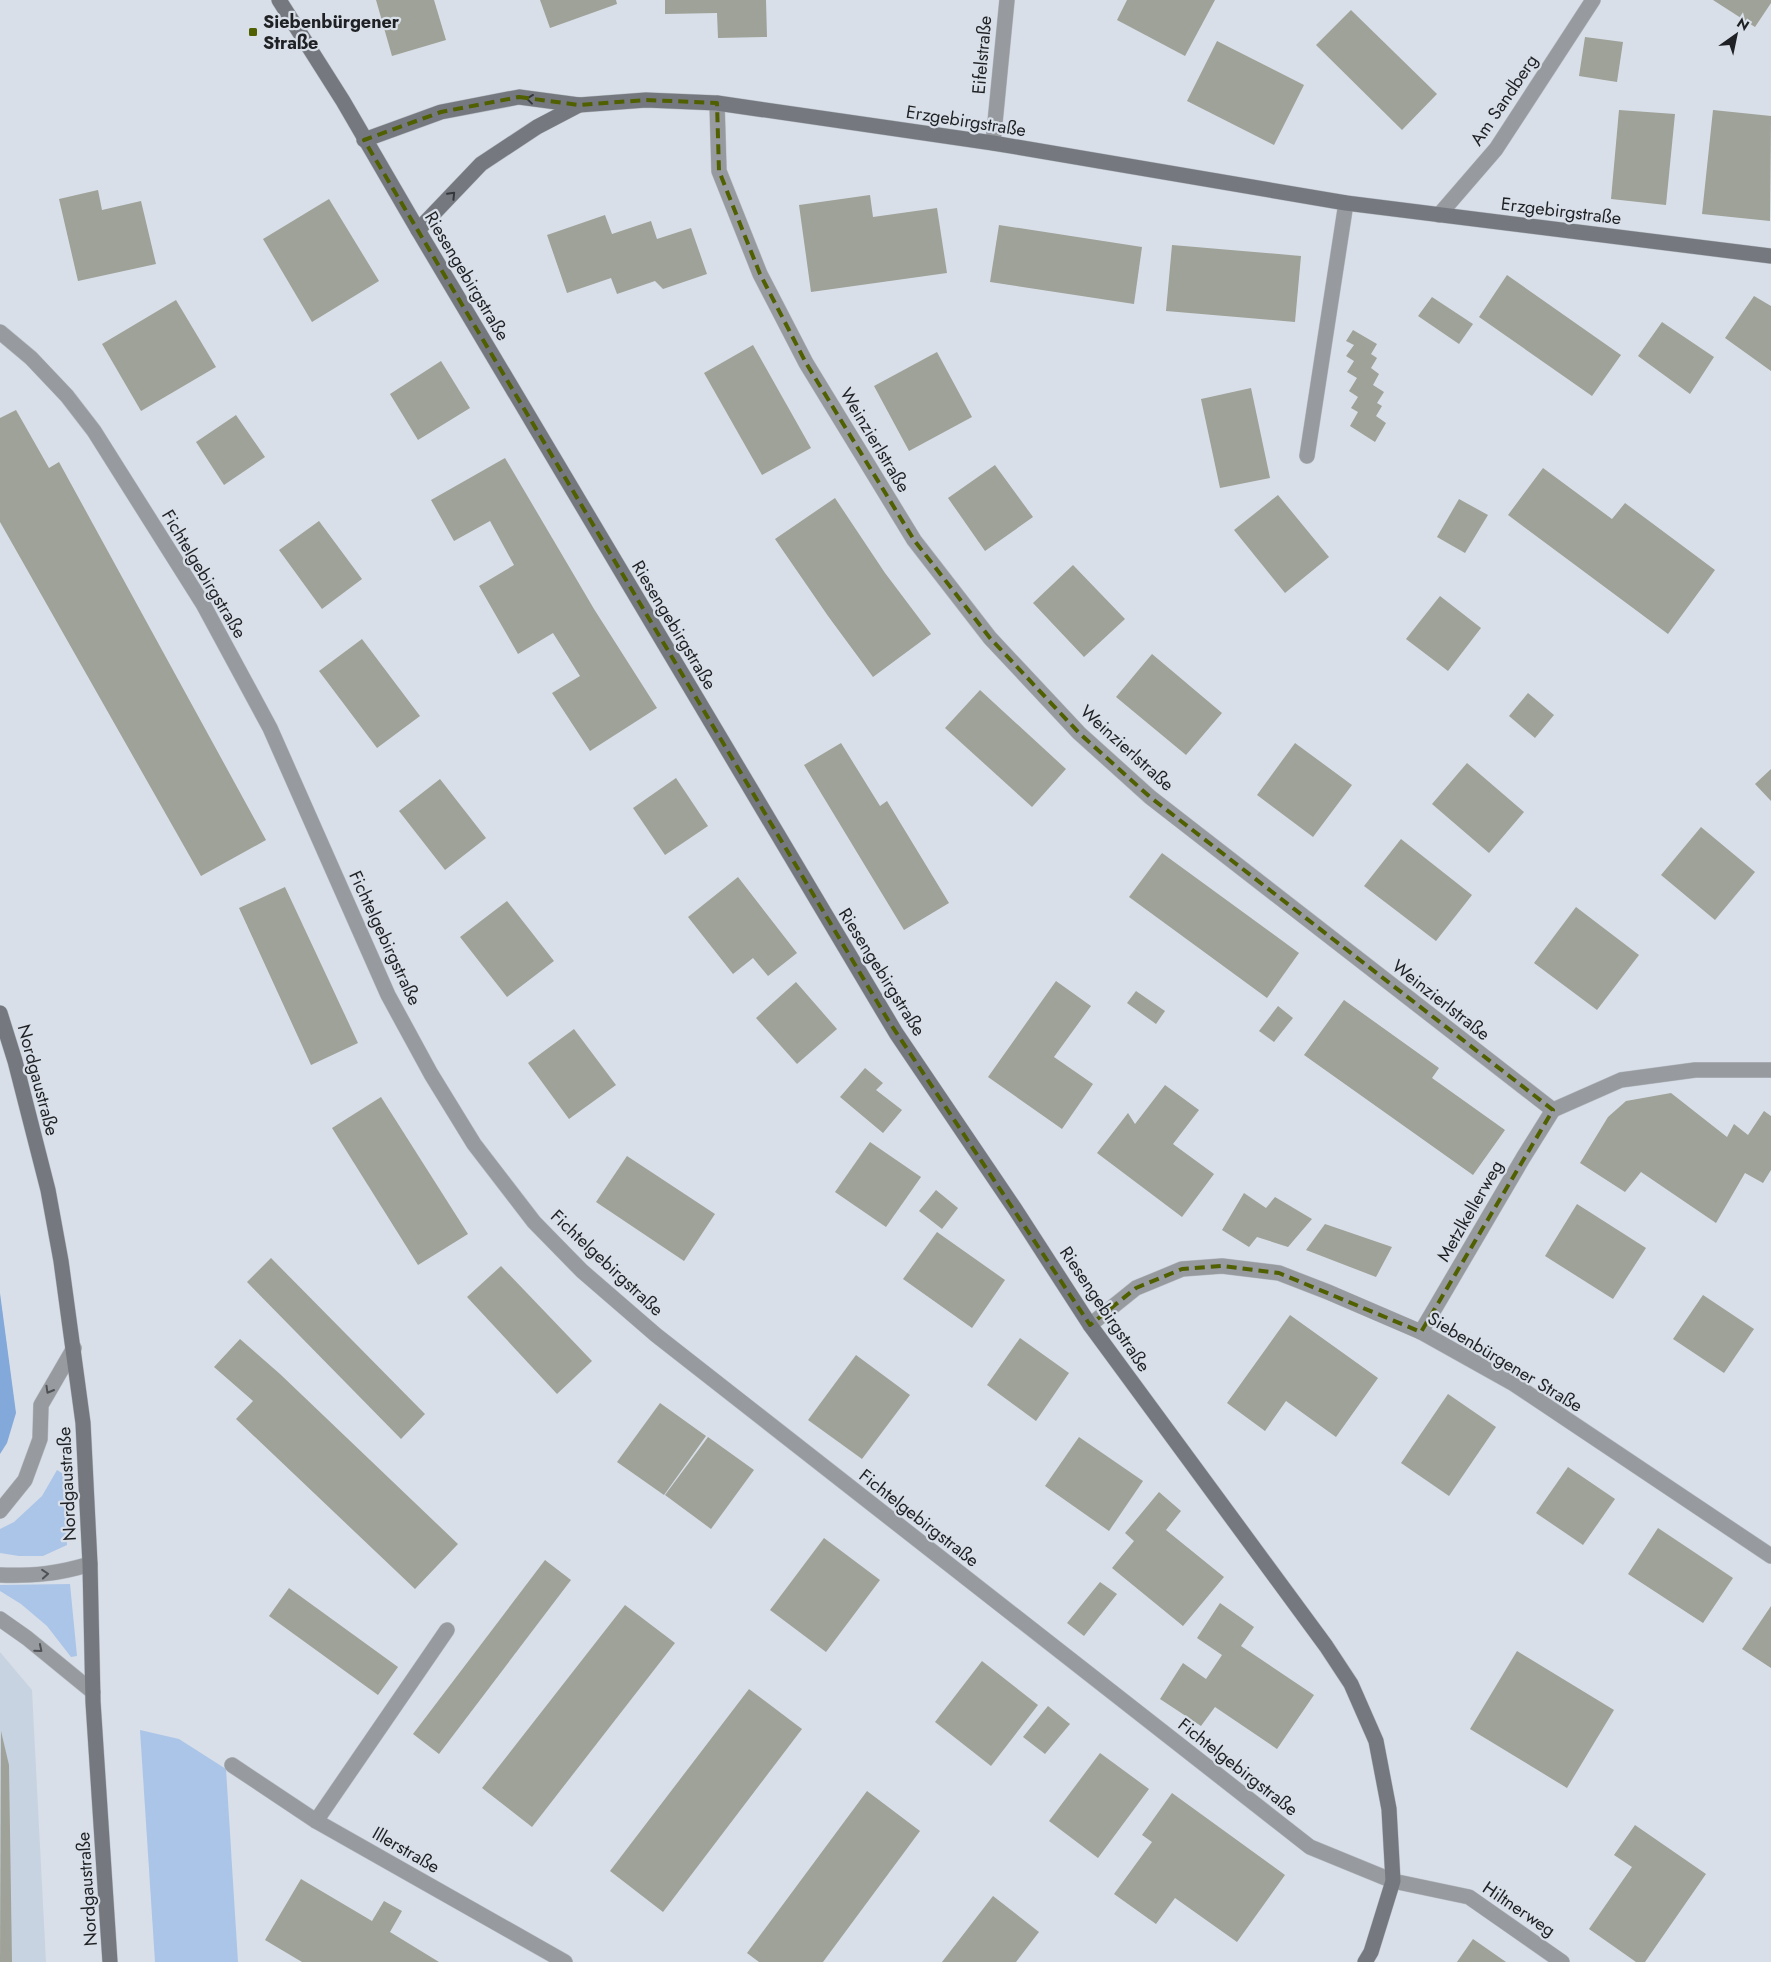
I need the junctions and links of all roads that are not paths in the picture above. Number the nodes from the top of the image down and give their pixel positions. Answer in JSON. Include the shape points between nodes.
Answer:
{"nodes":[{"id":1,"x":279,"y":0,"type":"edge"},
{"id":2,"x":1006,"y":0,"type":"edge"},
{"id":3,"x":1592,"y":0,"type":"edge"},
{"id":4,"x":717,"y":103,"type":"junction"},
{"id":5,"x":579,"y":105,"type":"junction"},
{"id":6,"x":364,"y":140,"type":"junction"},
{"id":7,"x":993,"y":143,"type":"junction"},
{"id":8,"x":1346,"y":203,"type":"junction"},
{"id":9,"x":1439,"y":215,"type":"junction"},
{"id":10,"x":418,"y":230,"type":"junction"},
{"id":11,"x":1771,"y":256,"type":"edge"},
{"id":12,"x":0,"y":332,"type":"edge"},
{"id":13,"x":1307,"y":456,"type":"dead end"},
{"id":14,"x":0,"y":1013,"type":"edge"},
{"id":15,"x":1771,"y":1070,"type":"edge"},
{"id":16,"x":1553,"y":1110,"type":"junction"},
{"id":17,"x":1090,"y":1325,"type":"junction"},
{"id":18,"x":1421,"y":1332,"type":"junction"},
{"id":19,"x":74,"y":1348,"type":"junction"},
{"id":20,"x":0,"y":1511,"type":"edge"},
{"id":21,"x":1771,"y":1556,"type":"edge"},
{"id":22,"x":90,"y":1564,"type":"junction"},
{"id":23,"x":0,"y":1575,"type":"edge"},
{"id":24,"x":0,"y":1619,"type":"edge"},
{"id":25,"x":447,"y":1630,"type":"dead end"},
{"id":26,"x":93,"y":1692,"type":"junction"},
{"id":27,"x":232,"y":1765,"type":"dead end"},
{"id":28,"x":316,"y":1821,"type":"junction"},
{"id":29,"x":1394,"y":1881,"type":"junction"},
{"id":30,"x":110,"y":1962,"type":"edge"},
{"id":31,"x":565,"y":1962,"type":"edge"},
{"id":32,"x":1365,"y":1962,"type":"edge"},
{"id":33,"x":1562,"y":1962,"type":"edge"}],
"edges":[{"from":1,"to":6,"type":"street","name":"Riesengebirgstraße"},
{"from":2,"to":7,"type":"street","name":"Eifelstraße"},
{"from":3,"to":9,"type":"street","name":"Am Sandberg","via":[[1496,149]]},
{"from":4,"to":5,"type":"street","name":"Erzgebirgstraße","via":[[646,100]]},
{"from":4,"to":7,"type":"street","name":"Erzgebirgstraße"},
{"from":4,"to":16,"type":"street","name":"Weinzierlstraße","via":[[719,171],[760,274],[806,363],[914,540],[990,638],[1079,733],[1150,797]]},
{"from":5,"to":6,"type":"street","name":"Erzgebirgstraße","one_way":true,"via":[[519,97],[441,112]]},
{"from":10,"to":5,"type":"street","name":"Erzgebirgstraße","one_way":true,"via":[[481,164],[537,127]]},
{"from":6,"to":10,"type":"street","name":"Riesengebirgstraße"},
{"from":7,"to":8,"type":"street","name":"Erzgebirgstraße"},
{"from":8,"to":9,"type":"street","name":"Erzgebirgstraße"},
{"from":8,"to":13,"type":"street"},
{"from":9,"to":11,"type":"street","name":"Erzgebirgstraße"},
{"from":10,"to":17,"type":"street","name":"Riesengebirgstraße","via":[[896,1033]]},
{"from":12,"to":29,"type":"street","name":"Fichtelgebirgstraße","via":[[68,396],[94,431],[204,604],[270,728],[398,1013],[430,1074],[474,1144],[534,1222],[582,1271],[656,1335],[1310,1847]]},
{"from":14,"to":19,"type":"street","name":"Nordgaustraße","via":[[48,1190]]},
{"from":15,"to":16,"type":"street","via":[[1695,1070],[1621,1080]]},
{"from":16,"to":18,"type":"street","name":"Metzlkellerweg"},
{"from":17,"to":18,"type":"street","name":"Siebenbürgener Straße","via":[[1136,1288],[1182,1269],[1222,1266],[1279,1273]]},
{"from":17,"to":29,"type":"street","name":"Riesengebirgstraße","via":[[1351,1684],[1376,1741],[1389,1809]]},
{"from":18,"to":21,"type":"street","name":"Siebenbürgener Straße","via":[[1514,1384]]},
{"from":19,"to":20,"type":"street","one_way":true,"via":[[41,1405],[40,1439],[25,1480]]},
{"from":19,"to":22,"type":"street","name":"Nordgaustraße","via":[[83,1423]]},
{"from":23,"to":22,"type":"street","one_way":true,"via":[[64,1572]]},
{"from":22,"to":26,"type":"street","name":"Nordgaustraße"},
{"from":24,"to":26,"type":"street","one_way":true},
{"from":25,"to":28,"type":"street"},
{"from":26,"to":30,"type":"street","name":"Nordgaustraße"},
{"from":27,"to":28,"type":"street","name":"Illerstraße"},
{"from":28,"to":31,"type":"street","name":"Illerstraße"},
{"from":29,"to":32,"type":"street","name":"Riesengebirgstraße"},
{"from":29,"to":33,"type":"street","name":"Hiltnerweg","via":[[1469,1897]]}]}
